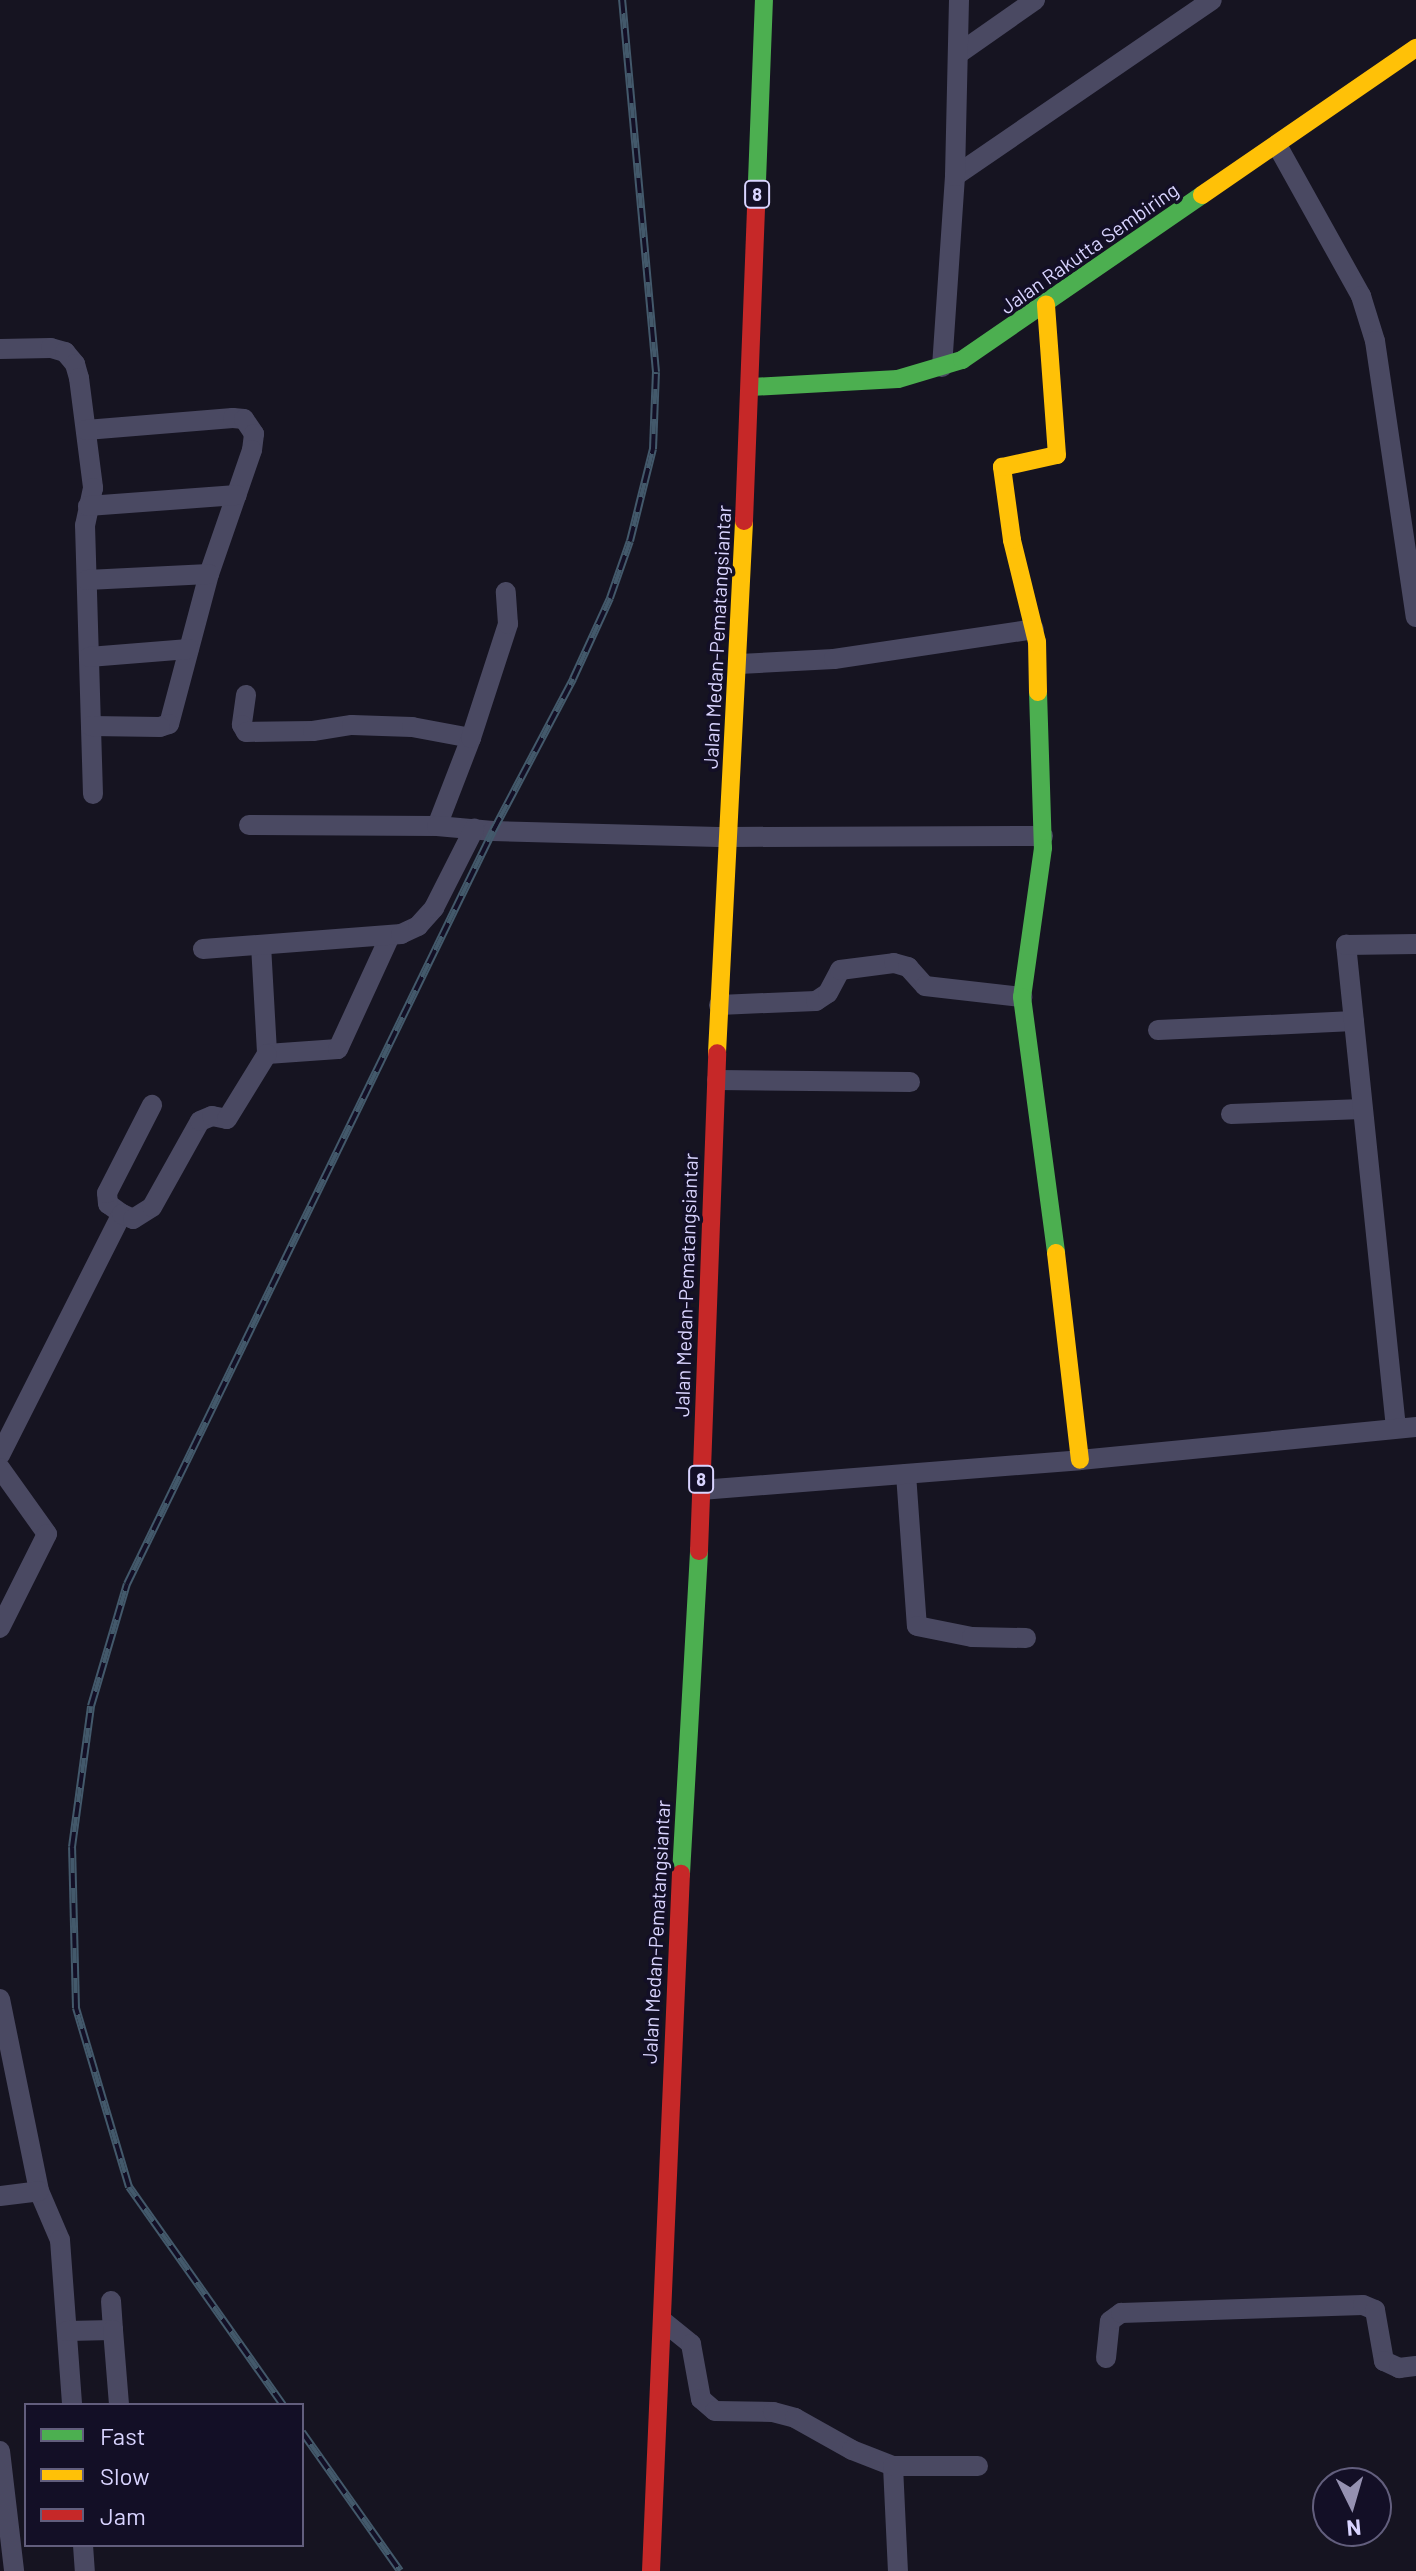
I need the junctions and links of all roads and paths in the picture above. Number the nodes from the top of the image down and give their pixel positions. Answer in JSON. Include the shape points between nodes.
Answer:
{"nodes":[{"id":1,"x":764,"y":0,"type":"edge"},
{"id":2,"x":959,"y":0,"type":"edge"},
{"id":3,"x":1035,"y":0,"type":"edge"},
{"id":4,"x":1212,"y":0,"type":"edge"},
{"id":5,"x":1416,"y":48,"type":"edge"},
{"id":6,"x":958,"y":54,"type":"junction"},
{"id":7,"x":1277,"y":145,"type":"junction"},
{"id":8,"x":955,"y":176,"type":"junction"},
{"id":9,"x":1046,"y":304,"type":"junction"},
{"id":10,"x":0,"y":349,"type":"edge"},
{"id":11,"x":942,"y":367,"type":"junction"},
{"id":12,"x":751,"y":387,"type":"junction"},
{"id":13,"x":86,"y":430,"type":"junction"},
{"id":14,"x":237,"y":495,"type":"junction"},
{"id":15,"x":88,"y":506,"type":"junction"},
{"id":16,"x":209,"y":574,"type":"junction"},
{"id":17,"x":87,"y":580,"type":"junction"},
{"id":18,"x":506,"y":592,"type":"dead end"},
{"id":19,"x":1416,"y":617,"type":"edge"},
{"id":20,"x":1034,"y":629,"type":"junction"},
{"id":21,"x":189,"y":649,"type":"junction"},
{"id":22,"x":89,"y":657,"type":"junction"},
{"id":23,"x":739,"y":664,"type":"junction"},
{"id":24,"x":246,"y":695,"type":"dead end"},
{"id":25,"x":91,"y":726,"type":"junction"},
{"id":26,"x":471,"y":738,"type":"junction"},
{"id":27,"x":93,"y":794,"type":"dead end"},
{"id":28,"x":249,"y":825,"type":"dead end"},
{"id":29,"x":437,"y":826,"type":"junction"},
{"id":30,"x":474,"y":829,"type":"junction"},
{"id":31,"x":1043,"y":836,"type":"junction"},
{"id":32,"x":728,"y":837,"type":"junction"},
{"id":33,"x":390,"y":936,"type":"junction"},
{"id":34,"x":1416,"y":944,"type":"edge"},
{"id":35,"x":261,"y":945,"type":"junction"},
{"id":36,"x":203,"y":949,"type":"dead end"},
{"id":37,"x":1022,"y":997,"type":"junction"},
{"id":38,"x":719,"y":1005,"type":"junction"},
{"id":39,"x":1354,"y":1021,"type":"junction"},
{"id":40,"x":1158,"y":1030,"type":"dead end"},
{"id":41,"x":267,"y":1054,"type":"junction"},
{"id":42,"x":717,"y":1080,"type":"junction"},
{"id":43,"x":910,"y":1082,"type":"dead end"},
{"id":44,"x":152,"y":1105,"type":"dead end"},
{"id":45,"x":1362,"y":1109,"type":"junction"},
{"id":46,"x":1231,"y":1114,"type":"dead end"},
{"id":47,"x":122,"y":1214,"type":"junction"},
{"id":48,"x":1406,"y":1428,"type":"edge"},
{"id":49,"x":0,"y":1455,"type":"edge"},
{"id":50,"x":1080,"y":1460,"type":"junction"},
{"id":51,"x":0,"y":1468,"type":"edge"},
{"id":52,"x":906,"y":1474,"type":"junction"},
{"id":53,"x":701,"y":1490,"type":"junction"},
{"id":54,"x":0,"y":1628,"type":"edge"},
{"id":55,"x":1026,"y":1638,"type":"dead end"},
{"id":56,"x":0,"y":1999,"type":"edge"},
{"id":57,"x":7,"y":2070,"type":"edge"},
{"id":58,"x":39,"y":2191,"type":"junction"},
{"id":59,"x":0,"y":2196,"type":"edge"},
{"id":60,"x":111,"y":2301,"type":"dead end"},
{"id":61,"x":664,"y":2322,"type":"junction"},
{"id":62,"x":113,"y":2330,"type":"junction"},
{"id":63,"x":67,"y":2331,"type":"junction"},
{"id":64,"x":1106,"y":2358,"type":"dead end"},
{"id":65,"x":1416,"y":2366,"type":"edge"},
{"id":66,"x":72,"y":2403,"type":"edge"},
{"id":67,"x":119,"y":2403,"type":"edge"},
{"id":68,"x":0,"y":2451,"type":"edge"},
{"id":69,"x":893,"y":2466,"type":"junction"},
{"id":70,"x":978,"y":2466,"type":"dead end"},
{"id":71,"x":83,"y":2547,"type":"edge"},
{"id":72,"x":14,"y":2571,"type":"edge"},
{"id":73,"x":85,"y":2571,"type":"edge"},
{"id":74,"x":651,"y":2571,"type":"edge"},
{"id":75,"x":898,"y":2571,"type":"edge"}],
"edges":[{"from":1,"to":12,"type":"main road","name":"Jalan Medan-Pematangsiantar","number":"8"},
{"from":2,"to":6,"type":"street"},
{"from":3,"to":6,"type":"street"},
{"from":4,"to":8,"type":"street"},
{"from":5,"to":7,"type":"main road","name":"Jalan Rakutta Sembiring"},
{"from":6,"to":8,"type":"street"},
{"from":7,"to":9,"type":"main road","name":"Jalan Rakutta Sembiring"},
{"from":7,"to":19,"type":"street","via":[[1361,296],[1375,341]]},
{"from":8,"to":11,"type":"street"},
{"from":9,"to":11,"type":"main road","name":"Jalan Rakutta Sembiring","via":[[962,360]]},
{"from":9,"to":20,"type":"main road","via":[[1057,455],[1002,467],[1012,540]]},
{"from":10,"to":13,"type":"street","via":[[65,352],[79,378]]},
{"from":11,"to":12,"type":"main road","name":"Jalan Rakutta Sembiring","via":[[898,379]]},
{"from":12,"to":23,"type":"main road","name":"Jalan Medan-Pematangsiantar","number":"8"},
{"from":13,"to":14,"type":"street","via":[[244,419],[254,434]]},
{"from":13,"to":15,"type":"street","via":[[93,488]]},
{"from":14,"to":15,"type":"street"},
{"from":14,"to":16,"type":"street"},
{"from":15,"to":17,"type":"street"},
{"from":16,"to":17,"type":"street"},
{"from":16,"to":21,"type":"street"},
{"from":17,"to":22,"type":"street"},
{"from":18,"to":26,"type":"street","via":[[508,624]]},
{"from":20,"to":23,"type":"street","via":[[834,659]]},
{"from":20,"to":31,"type":"main road"},
{"from":21,"to":22,"type":"street"},
{"from":21,"to":25,"type":"street","via":[[169,724]]},
{"from":22,"to":25,"type":"street"},
{"from":23,"to":32,"type":"main road","name":"Jalan Medan-Pematangsiantar","number":"8"},
{"from":24,"to":26,"type":"street","via":[[246,732],[386,726]]},
{"from":25,"to":27,"type":"street"},
{"from":26,"to":29,"type":"street"},
{"from":28,"to":29,"type":"street"},
{"from":29,"to":30,"type":"street"},
{"from":30,"to":32,"type":"street"},
{"from":30,"to":33,"type":"street","via":[[434,908],[418,926]]},
{"from":31,"to":32,"type":"street"},
{"from":31,"to":37,"type":"main road"},
{"from":32,"to":38,"type":"main road","name":"Jalan Medan-Pematangsiantar","number":"8"},
{"from":33,"to":35,"type":"street"},
{"from":33,"to":41,"type":"street","via":[[342,1047]]},
{"from":34,"to":39,"type":"street","via":[[1346,945]]},
{"from":35,"to":36,"type":"street"},
{"from":35,"to":41,"type":"street"},
{"from":37,"to":38,"type":"street","via":[[925,986],[908,967],[894,963],[840,970],[828,993],[816,1001]]},
{"from":37,"to":50,"type":"main road"},
{"from":38,"to":42,"type":"main road","name":"Jalan Medan-Pematangsiantar","number":"8"},
{"from":39,"to":40,"type":"street"},
{"from":39,"to":45,"type":"street"},
{"from":41,"to":47,"type":"street","via":[[227,1119],[212,1116],[200,1121],[146,1214],[133,1219]]},
{"from":42,"to":43,"type":"street"},
{"from":42,"to":53,"type":"main road","name":"Jalan Medan-Pematangsiantar","number":"8"},
{"from":44,"to":47,"type":"street","via":[[106,1196]]},
{"from":45,"to":46,"type":"street"},
{"from":45,"to":48,"type":"street"},
{"from":47,"to":49,"type":"street"},
{"from":48,"to":50,"type":"street"},
{"from":50,"to":52,"type":"street"},
{"from":51,"to":54,"type":"street","via":[[47,1534]]},
{"from":52,"to":53,"type":"street"},
{"from":52,"to":55,"type":"street","via":[[917,1626],[972,1637]]},
{"from":53,"to":61,"type":"main road","name":"Jalan Medan-Pematangsiantar","number":"8","via":[[694,1695],[675,1966]]},
{"from":56,"to":57,"type":"street"},
{"from":57,"to":58,"type":"street"},
{"from":58,"to":59,"type":"street"},
{"from":58,"to":63,"type":"street","via":[[60,2240]]},
{"from":60,"to":62,"type":"street"},
{"from":61,"to":69,"type":"street","via":[[691,2344],[701,2399],[715,2411],[773,2412],[795,2418]]},
{"from":61,"to":74,"type":"main road","name":"Jalan Medan-Pematangsiantar","number":"8"},
{"from":62,"to":63,"type":"street"},
{"from":62,"to":67,"type":"street"},
{"from":63,"to":66,"type":"street"},
{"from":64,"to":65,"type":"street","via":[[1110,2321],[1121,2313],[1363,2305],[1375,2310],[1384,2361],[1399,2368]]},
{"from":68,"to":72,"type":"street"},
{"from":69,"to":70,"type":"street"},
{"from":69,"to":75,"type":"street"},
{"from":71,"to":73,"type":"street"}]}
